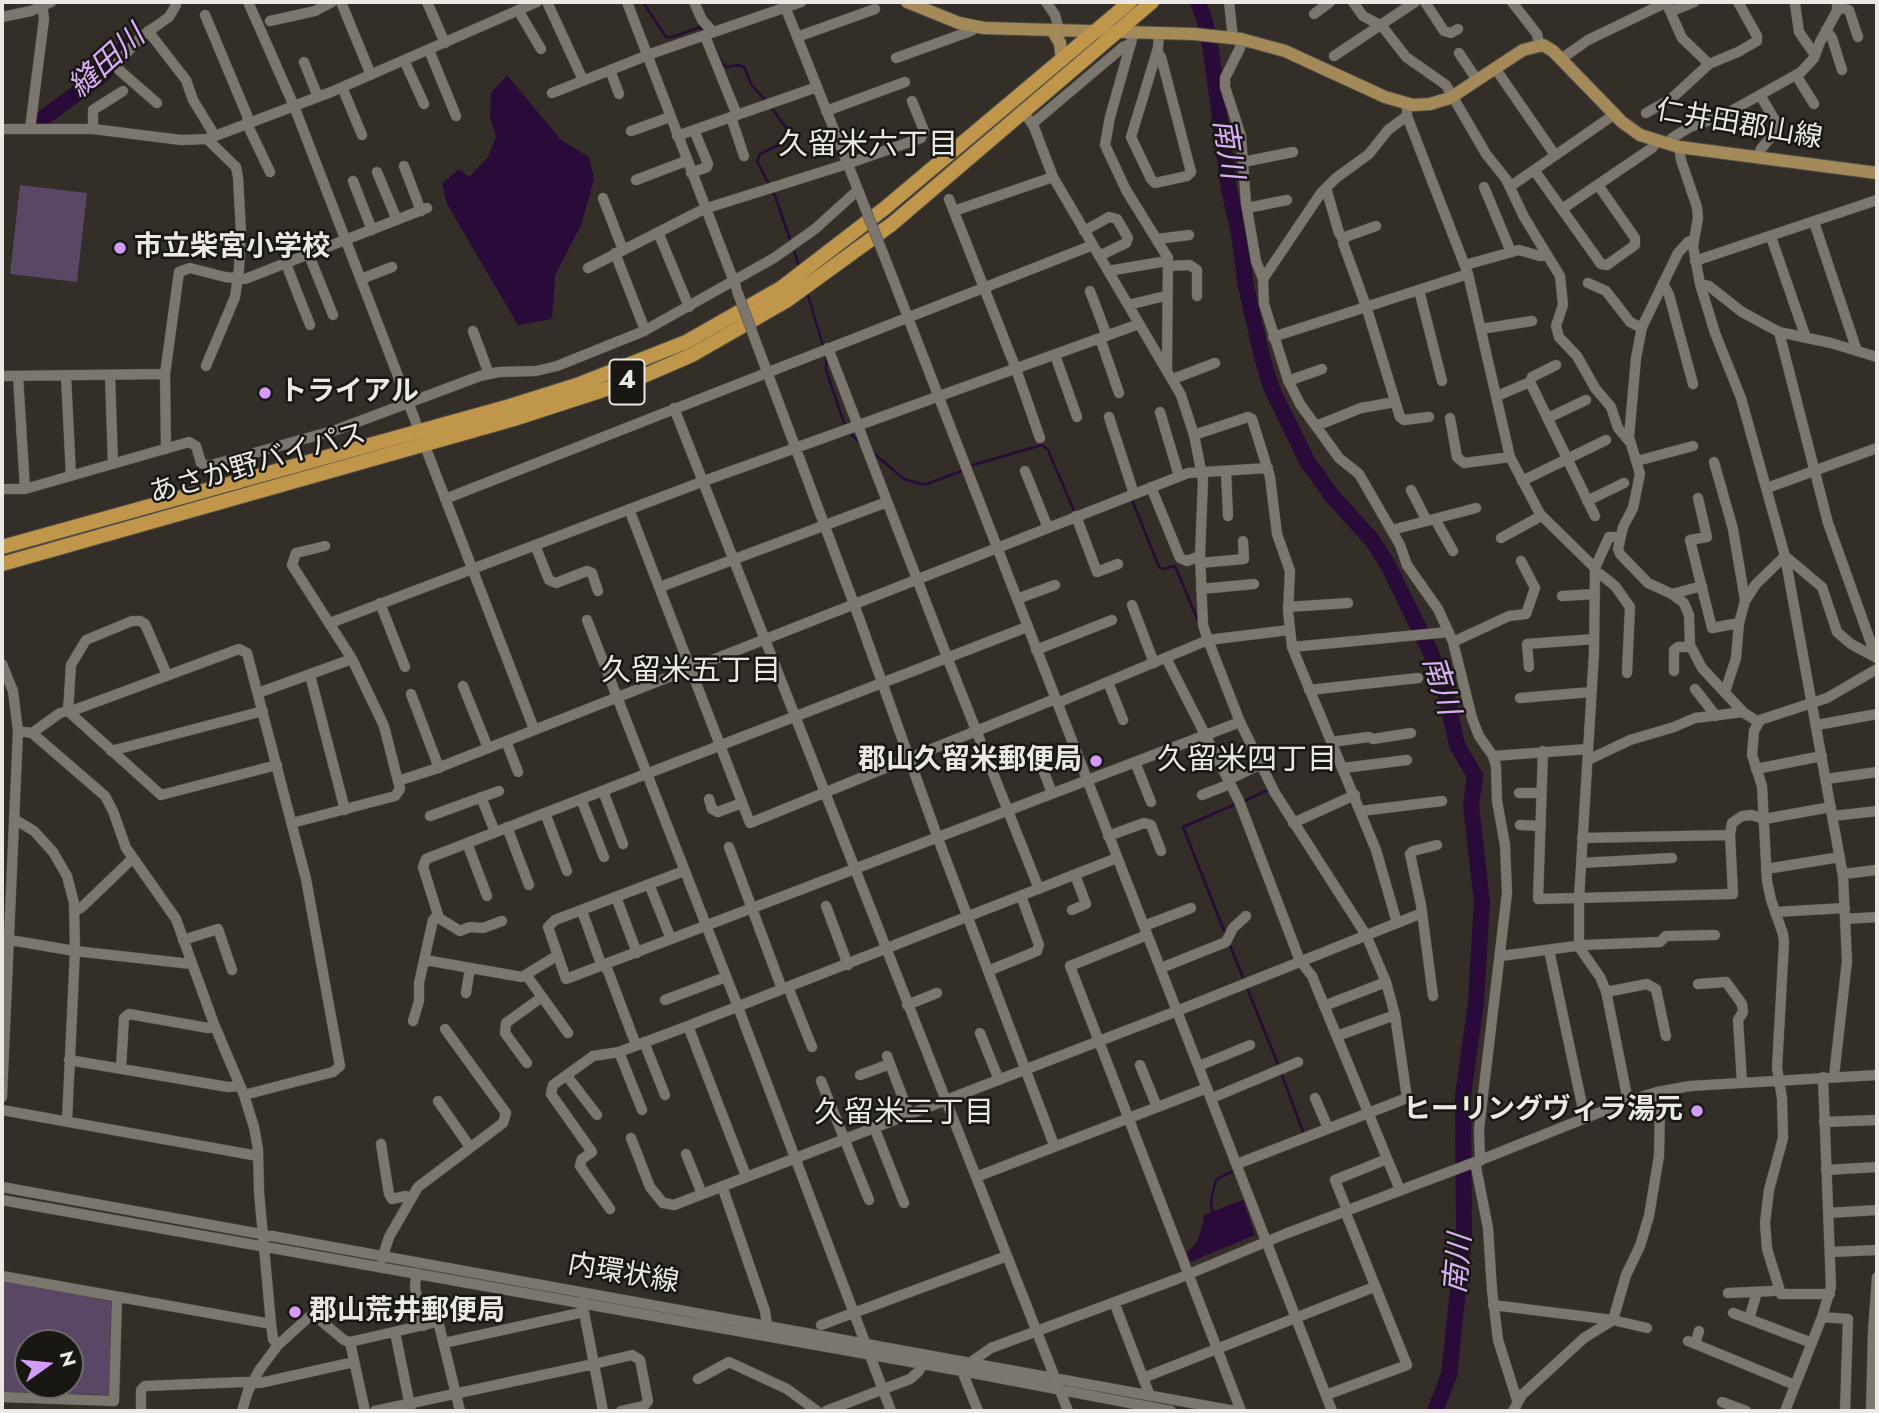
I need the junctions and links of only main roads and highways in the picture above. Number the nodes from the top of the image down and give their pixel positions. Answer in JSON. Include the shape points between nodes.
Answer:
{"nodes":[{"id":1,"x":907,"y":2,"type":"edge"},
{"id":2,"x":1130,"y":2,"type":"edge"},
{"id":3,"x":1152,"y":2,"type":"edge"},
{"id":4,"x":1056,"y":30,"type":"junction"},
{"id":5,"x":1097,"y":30,"type":"junction"},
{"id":6,"x":1128,"y":36,"type":"junction"},
{"id":7,"x":1062,"y":60,"type":"junction"},
{"id":8,"x":1877,"y":173,"type":"edge"},
{"id":9,"x":422,"y":437,"type":"junction"},
{"id":10,"x":2,"y":547,"type":"edge"},
{"id":11,"x":2,"y":564,"type":"edge"}],
"edges":[{"from":1,"to":4,"type":"main road","via":[[977,27]]},
{"from":2,"to":5,"type":"highway","name":"あさか野バイパス","number":"4"},
{"from":3,"to":6,"type":"highway","name":"あさか野バイパス","number":"4"},
{"from":4,"to":5,"type":"main road"},
{"from":4,"to":7,"type":"main road"},
{"from":5,"to":6,"type":"main road"},
{"from":5,"to":7,"type":"highway","name":"あさか野バイパス","number":"4"},
{"from":6,"to":8,"type":"main road","name":"仁井田郡山線","via":[[1194,34],[1285,51],[1407,110],[1451,96],[1539,44],[1549,47],[1640,135],[1668,144]]},
{"from":6,"to":9,"type":"highway","name":"あさか野バイパス","number":"4","via":[[1023,111],[892,224],[738,330],[692,355],[580,399]]},
{"from":7,"to":9,"type":"highway","name":"あさか野バイパス","number":"4","via":[[885,208],[781,288],[733,317],[686,342],[587,381]]},
{"from":9,"to":10,"type":"highway","name":"あさか野バイパス","number":"4"},
{"from":9,"to":11,"type":"highway","name":"あさか野バイパス","number":"4"}]}
